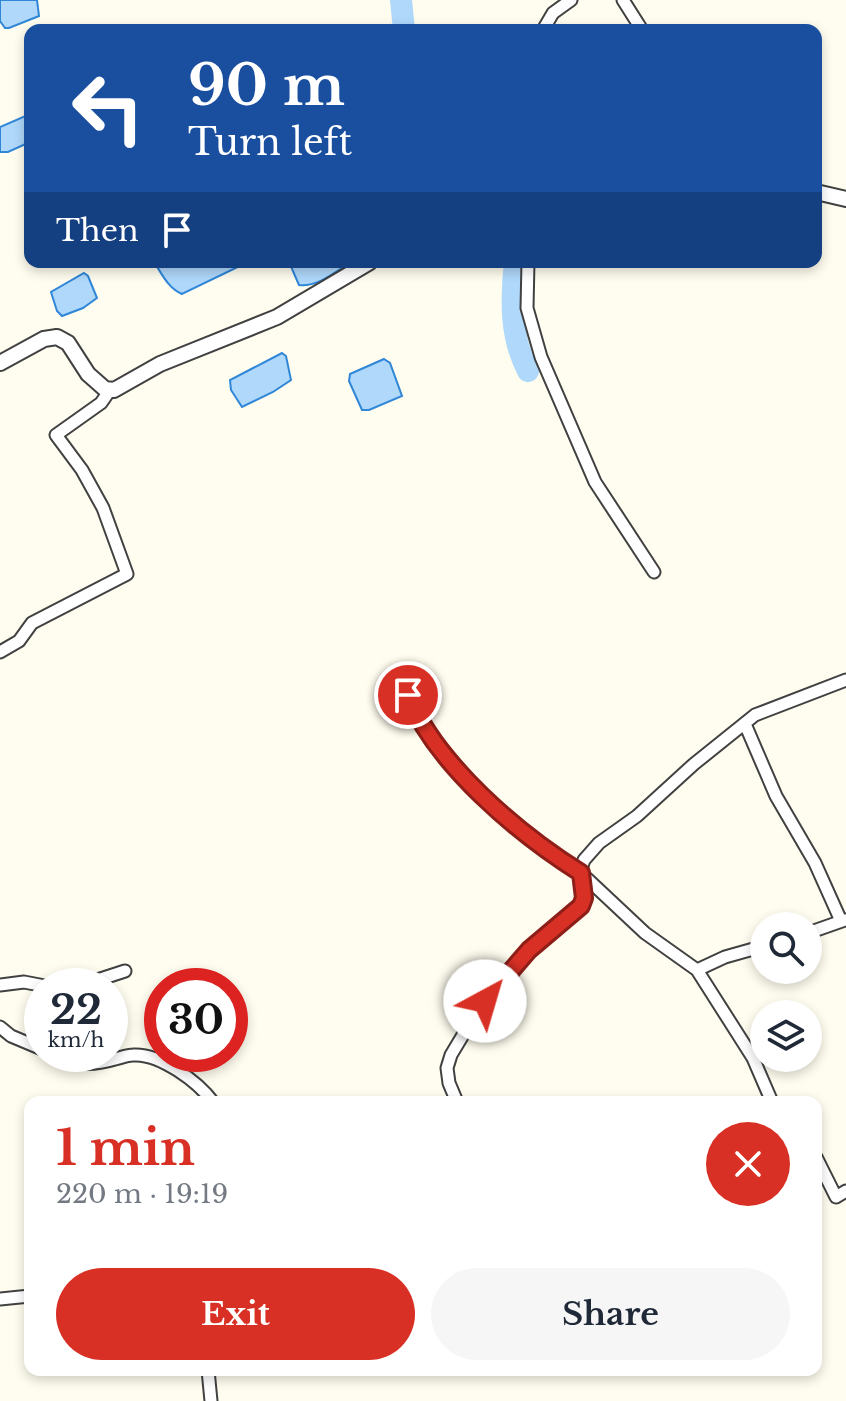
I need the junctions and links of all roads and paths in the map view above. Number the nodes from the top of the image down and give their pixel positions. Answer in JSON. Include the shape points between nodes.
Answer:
{"nodes":[{"id":1,"x":571,"y":0,"type":"edge"},
{"id":2,"x":623,"y":0,"type":"edge"},
{"id":3,"x":547,"y":24,"type":"edge"},
{"id":4,"x":638,"y":24,"type":"edge"},
{"id":5,"x":822,"y":193,"type":"edge"},
{"id":6,"x":846,"y":199,"type":"edge"},
{"id":7,"x":360,"y":268,"type":"edge"},
{"id":8,"x":528,"y":268,"type":"edge"},
{"id":9,"x":2,"y":358,"type":"edge"},
{"id":10,"x":110,"y":390,"type":"junction"},
{"id":11,"x":654,"y":572,"type":"dead end"},
{"id":12,"x":0,"y":652,"type":"edge"},
{"id":13,"x":846,"y":680,"type":"edge"},
{"id":14,"x":408,"y":695,"type":"dead end"},
{"id":15,"x":745,"y":724,"type":"junction"},
{"id":16,"x":581,"y":873,"type":"junction"},
{"id":17,"x":843,"y":920,"type":"edge"},
{"id":18,"x":822,"y":928,"type":"edge"},
{"id":19,"x":750,"y":950,"type":"edge"},
{"id":20,"x":697,"y":970,"type":"junction"},
{"id":21,"x":24,"y":982,"type":"edge"},
{"id":22,"x":0,"y":985,"type":"edge"},
{"id":23,"x":0,"y":1027,"type":"edge"},
{"id":24,"x":24,"y":1041,"type":"edge"},
{"id":25,"x":128,"y":1056,"type":"edge"},
{"id":26,"x":207,"y":1096,"type":"edge"},
{"id":27,"x":455,"y":1096,"type":"edge"},
{"id":28,"x":769,"y":1096,"type":"edge"},
{"id":29,"x":822,"y":1169,"type":"edge"},
{"id":30,"x":846,"y":1191,"type":"edge"},
{"id":31,"x":24,"y":1297,"type":"edge"},
{"id":32,"x":0,"y":1299,"type":"edge"},
{"id":33,"x":209,"y":1376,"type":"edge"},
{"id":34,"x":211,"y":1401,"type":"edge"}],
"edges":[{"from":1,"to":3,"type":"street"},
{"from":2,"to":4,"type":"street"},
{"from":5,"to":6,"type":"street"},
{"from":7,"to":10,"type":"street","via":[[277,317]]},
{"from":8,"to":11,"type":"street","via":[[527,308],[541,357],[595,482]]},
{"from":9,"to":10,"type":"street","via":[[44,339],[63,338],[88,374]]},
{"from":10,"to":12,"type":"street","via":[[101,403],[56,435],[103,508],[127,574],[32,623],[19,641]]},
{"from":13,"to":15,"type":"street","via":[[755,715]]},
{"from":14,"to":16,"type":"street","via":[[430,734],[492,807]]},
{"from":15,"to":16,"type":"street","via":[[589,852]]},
{"from":15,"to":17,"type":"street","via":[[776,796]]},
{"from":16,"to":20,"type":"street","via":[[645,933]]},
{"from":16,"to":27,"type":"street","via":[[581,906],[495,987],[451,1055],[447,1075]]},
{"from":17,"to":18,"type":"street"},
{"from":19,"to":20,"type":"street"},
{"from":20,"to":28,"type":"street","via":[[753,1058]]},
{"from":21,"to":22,"type":"street"},
{"from":23,"to":24,"type":"street"},
{"from":25,"to":26,"type":"street","via":[[151,1057],[189,1077]]},
{"from":29,"to":30,"type":"street","via":[[836,1197]]},
{"from":31,"to":32,"type":"street"},
{"from":33,"to":34,"type":"street"}]}
